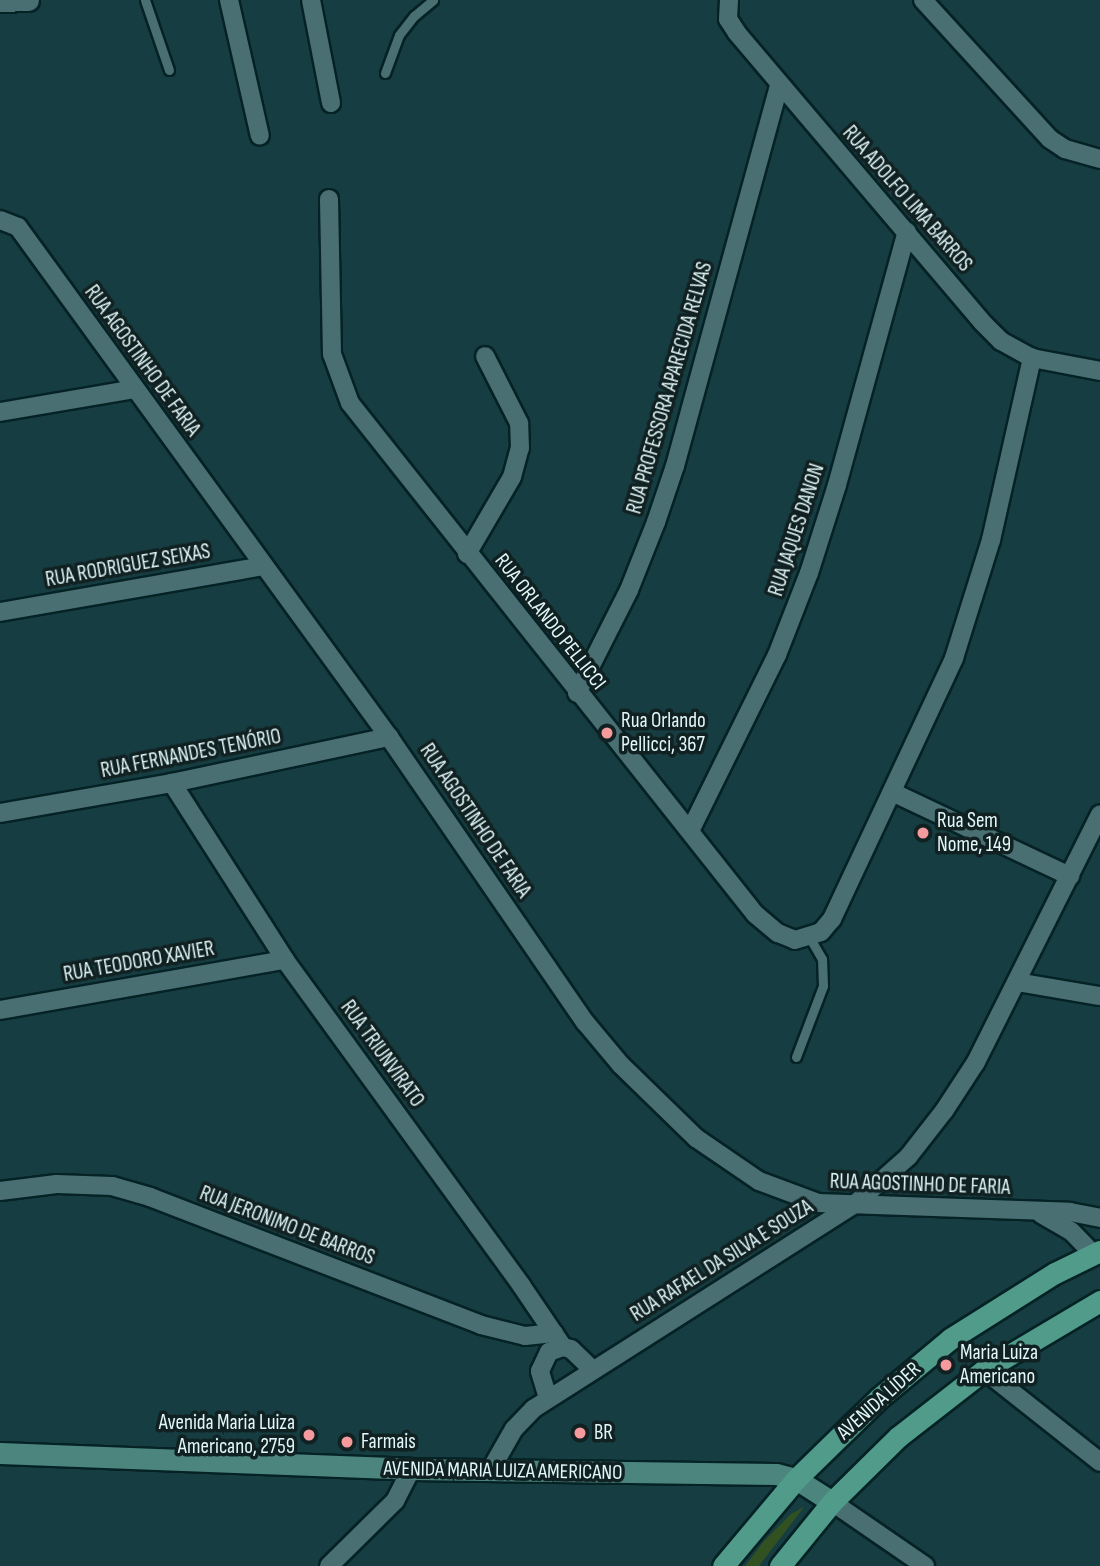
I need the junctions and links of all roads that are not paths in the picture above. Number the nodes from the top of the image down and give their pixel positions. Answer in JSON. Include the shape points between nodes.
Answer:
{"nodes":[{"id":1,"x":28,"y":0,"type":"edge"},
{"id":2,"x":145,"y":0,"type":"edge"},
{"id":3,"x":229,"y":0,"type":"edge"},
{"id":4,"x":311,"y":0,"type":"edge"},
{"id":5,"x":433,"y":0,"type":"edge"},
{"id":6,"x":729,"y":0,"type":"edge"},
{"id":7,"x":923,"y":0,"type":"edge"},
{"id":8,"x":0,"y":1,"type":"edge"},
{"id":9,"x":169,"y":70,"type":"dead end"},
{"id":10,"x":385,"y":73,"type":"dead end"},
{"id":11,"x":779,"y":85,"type":"junction"},
{"id":12,"x":331,"y":103,"type":"dead end"},
{"id":13,"x":260,"y":136,"type":"dead end"},
{"id":14,"x":1100,"y":159,"type":"edge"},
{"id":15,"x":329,"y":199,"type":"dead end"},
{"id":16,"x":0,"y":219,"type":"edge"},
{"id":17,"x":907,"y":231,"type":"junction"},
{"id":18,"x":485,"y":356,"type":"dead end"},
{"id":19,"x":1032,"y":358,"type":"junction"},
{"id":20,"x":1100,"y":371,"type":"edge"},
{"id":21,"x":134,"y":389,"type":"junction"},
{"id":22,"x":0,"y":412,"type":"edge"},
{"id":23,"x":467,"y":554,"type":"junction"},
{"id":24,"x":264,"y":566,"type":"junction"},
{"id":25,"x":0,"y":612,"type":"edge"},
{"id":26,"x":577,"y":693,"type":"junction"},
{"id":27,"x":389,"y":737,"type":"junction"},
{"id":28,"x":172,"y":783,"type":"junction"},
{"id":29,"x":892,"y":792,"type":"junction"},
{"id":30,"x":0,"y":813,"type":"edge"},
{"id":31,"x":1098,"y":824,"type":"edge"},
{"id":32,"x":691,"y":829,"type":"junction"},
{"id":33,"x":1070,"y":876,"type":"junction"},
{"id":34,"x":810,"y":938,"type":"junction"},
{"id":35,"x":285,"y":960,"type":"junction"},
{"id":36,"x":1017,"y":982,"type":"junction"},
{"id":37,"x":1100,"y":996,"type":"edge"},
{"id":38,"x":0,"y":1010,"type":"edge"},
{"id":39,"x":796,"y":1057,"type":"dead end"},
{"id":40,"x":0,"y":1191,"type":"edge"},
{"id":41,"x":855,"y":1204,"type":"junction"},
{"id":42,"x":1038,"y":1213,"type":"junction"},
{"id":43,"x":1100,"y":1218,"type":"edge"},
{"id":44,"x":1097,"y":1253,"type":"edge"},
{"id":45,"x":1100,"y":1301,"type":"edge"},
{"id":46,"x":558,"y":1340,"type":"junction"},
{"id":47,"x":593,"y":1369,"type":"junction"},
{"id":48,"x":984,"y":1370,"type":"junction"},
{"id":49,"x":548,"y":1398,"type":"junction"},
{"id":50,"x":0,"y":1453,"type":"edge"},
{"id":51,"x":1100,"y":1462,"type":"edge"},
{"id":52,"x":411,"y":1469,"type":"junction"},
{"id":53,"x":491,"y":1471,"type":"junction"},
{"id":54,"x":796,"y":1479,"type":"junction"},
{"id":55,"x":832,"y":1502,"type":"junction"},
{"id":56,"x":886,"y":1539,"type":"junction"},
{"id":57,"x":329,"y":1566,"type":"edge"},
{"id":58,"x":723,"y":1566,"type":"edge"},
{"id":59,"x":780,"y":1566,"type":"edge"},
{"id":60,"x":903,"y":1566,"type":"edge"},
{"id":61,"x":925,"y":1566,"type":"edge"}],
"edges":[{"from":1,"to":8,"type":"street"},
{"from":2,"to":9,"type":"lane"},
{"from":3,"to":13,"type":"street"},
{"from":4,"to":12,"type":"street"},
{"from":5,"to":10,"type":"lane","via":[[399,35]]},
{"from":6,"to":11,"type":"street","name":"RUA ADOLFO LIMA BARROS","via":[[728,19]]},
{"from":7,"to":14,"type":"street","via":[[1050,139],[1065,149]]},
{"from":11,"to":17,"type":"street","name":"RUA ADOLFO LIMA BARROS"},
{"from":11,"to":26,"type":"street","name":"RUA PROFESSORA APARECIDA RELVAS","via":[[675,466],[629,590]]},
{"from":15,"to":23,"type":"street","name":"RUA ORLANDO PELLICCI","via":[[332,354],[339,378],[367,427]]},
{"from":16,"to":21,"type":"street","name":"RUA AGOSTINHO DE FARIA","via":[[18,227]]},
{"from":17,"to":19,"type":"street","name":"RUA ADOLFO LIMA BARROS","via":[[982,322],[1001,341]]},
{"from":17,"to":32,"type":"street","name":"RUA JAQUES DANON","via":[[809,573],[777,655]]},
{"from":18,"to":23,"type":"street","via":[[519,423],[520,448],[512,477]]},
{"from":19,"to":20,"type":"street","name":"RUA ADOLFO LIMA BARROS"},
{"from":19,"to":29,"type":"street","via":[[976,595],[954,658]]},
{"from":21,"to":22,"type":"street"},
{"from":21,"to":24,"type":"street","name":"RUA AGOSTINHO DE FARIA"},
{"from":23,"to":26,"type":"street","name":"RUA ORLANDO PELLICCI"},
{"from":24,"to":25,"type":"street","name":"RUA RODRIGUEZ SEIXAS"},
{"from":24,"to":27,"type":"street","name":"RUA AGOSTINHO DE FARIA"},
{"from":26,"to":32,"type":"street","name":"RUA ORLANDO PELLICCI"},
{"from":27,"to":28,"type":"street","name":"RUA FERNANDES TENÓRIO"},
{"from":27,"to":41,"type":"street","name":"RUA AGOSTINHO DE FARIA","via":[[585,1022],[648,1093],[696,1138],[760,1181],[818,1203]]},
{"from":28,"to":30,"type":"street","name":"RUA FERNANDES TENÓRIO"},
{"from":28,"to":35,"type":"street","name":"RUA TRIUNVIRATO"},
{"from":29,"to":33,"type":"street"},
{"from":29,"to":34,"type":"street","via":[[832,919]]},
{"from":31,"to":33,"type":"street","name":"RUA RAFAEL DA SILVA E SOUZA"},
{"from":32,"to":34,"type":"street","name":"RUA ORLANDO PELLICCI","via":[[766,924],[795,940]]},
{"from":33,"to":36,"type":"street","name":"RUA RAFAEL DA SILVA E SOUZA"},
{"from":34,"to":39,"type":"lane","via":[[822,958],[823,986]]},
{"from":35,"to":38,"type":"street","name":"RUA TEODORO XAVIER"},
{"from":35,"to":46,"type":"street","name":"RUA TRIUNVIRATO"},
{"from":36,"to":37,"type":"street"},
{"from":36,"to":41,"type":"street","name":"RUA RAFAEL DA SILVA E SOUZA","via":[[976,1062],[944,1111],[908,1157]]},
{"from":40,"to":46,"type":"street","name":"RUA JERONIMO DE BARROS","via":[[57,1184],[112,1186],[481,1325]]},
{"from":41,"to":42,"type":"street","name":"RUA AGOSTINHO DE FARIA"},
{"from":41,"to":47,"type":"street","name":"RUA RAFAEL DA SILVA E SOUZA"},
{"from":42,"to":43,"type":"street","name":"RUA AGOSTINHO DE FARIA","via":[[1070,1212]]},
{"from":42,"to":44,"type":"street","name":"RUA AGOSTINHO DE FARIA","via":[[1071,1231]]},
{"from":44,"to":54,"type":"main road","name":"AVENIDA LÍDER","via":[[1055,1273],[950,1339],[879,1398]]},
{"from":45,"to":48,"type":"main road","name":"AVENIDA LÍDER"},
{"from":46,"to":47,"type":"street","name":"RUA TRIUNVIRATO"},
{"from":46,"to":49,"type":"street","via":[[542,1364],[540,1378]]},
{"from":47,"to":49,"type":"street","name":"RUA RAFAEL DA SILVA E SOUZA"},
{"from":48,"to":51,"type":"street"},
{"from":48,"to":55,"type":"main road","name":"AVENIDA LÍDER","via":[[898,1437]]},
{"from":49,"to":53,"type":"street","name":"RUA RAFAEL DA SILVA E SOUZA","via":[[514,1429]]},
{"from":50,"to":52,"type":"main road","name":"AVENIDA MARIA LUIZA AMERICANO"},
{"from":52,"to":53,"type":"main road","name":"AVENIDA MARIA LUIZA AMERICANO"},
{"from":52,"to":57,"type":"street","via":[[395,1501]]},
{"from":53,"to":54,"type":"main road","name":"AVENIDA MARIA LUIZA AMERICANO","via":[[763,1474]]},
{"from":54,"to":55,"type":"main road"},
{"from":54,"to":58,"type":"main road","name":"AVENIDA LÍDER"},
{"from":55,"to":56,"type":"street"},
{"from":55,"to":59,"type":"main road","name":"AVENIDA LÍDER"},
{"from":56,"to":60,"type":"street"},
{"from":56,"to":61,"type":"street"}]}
